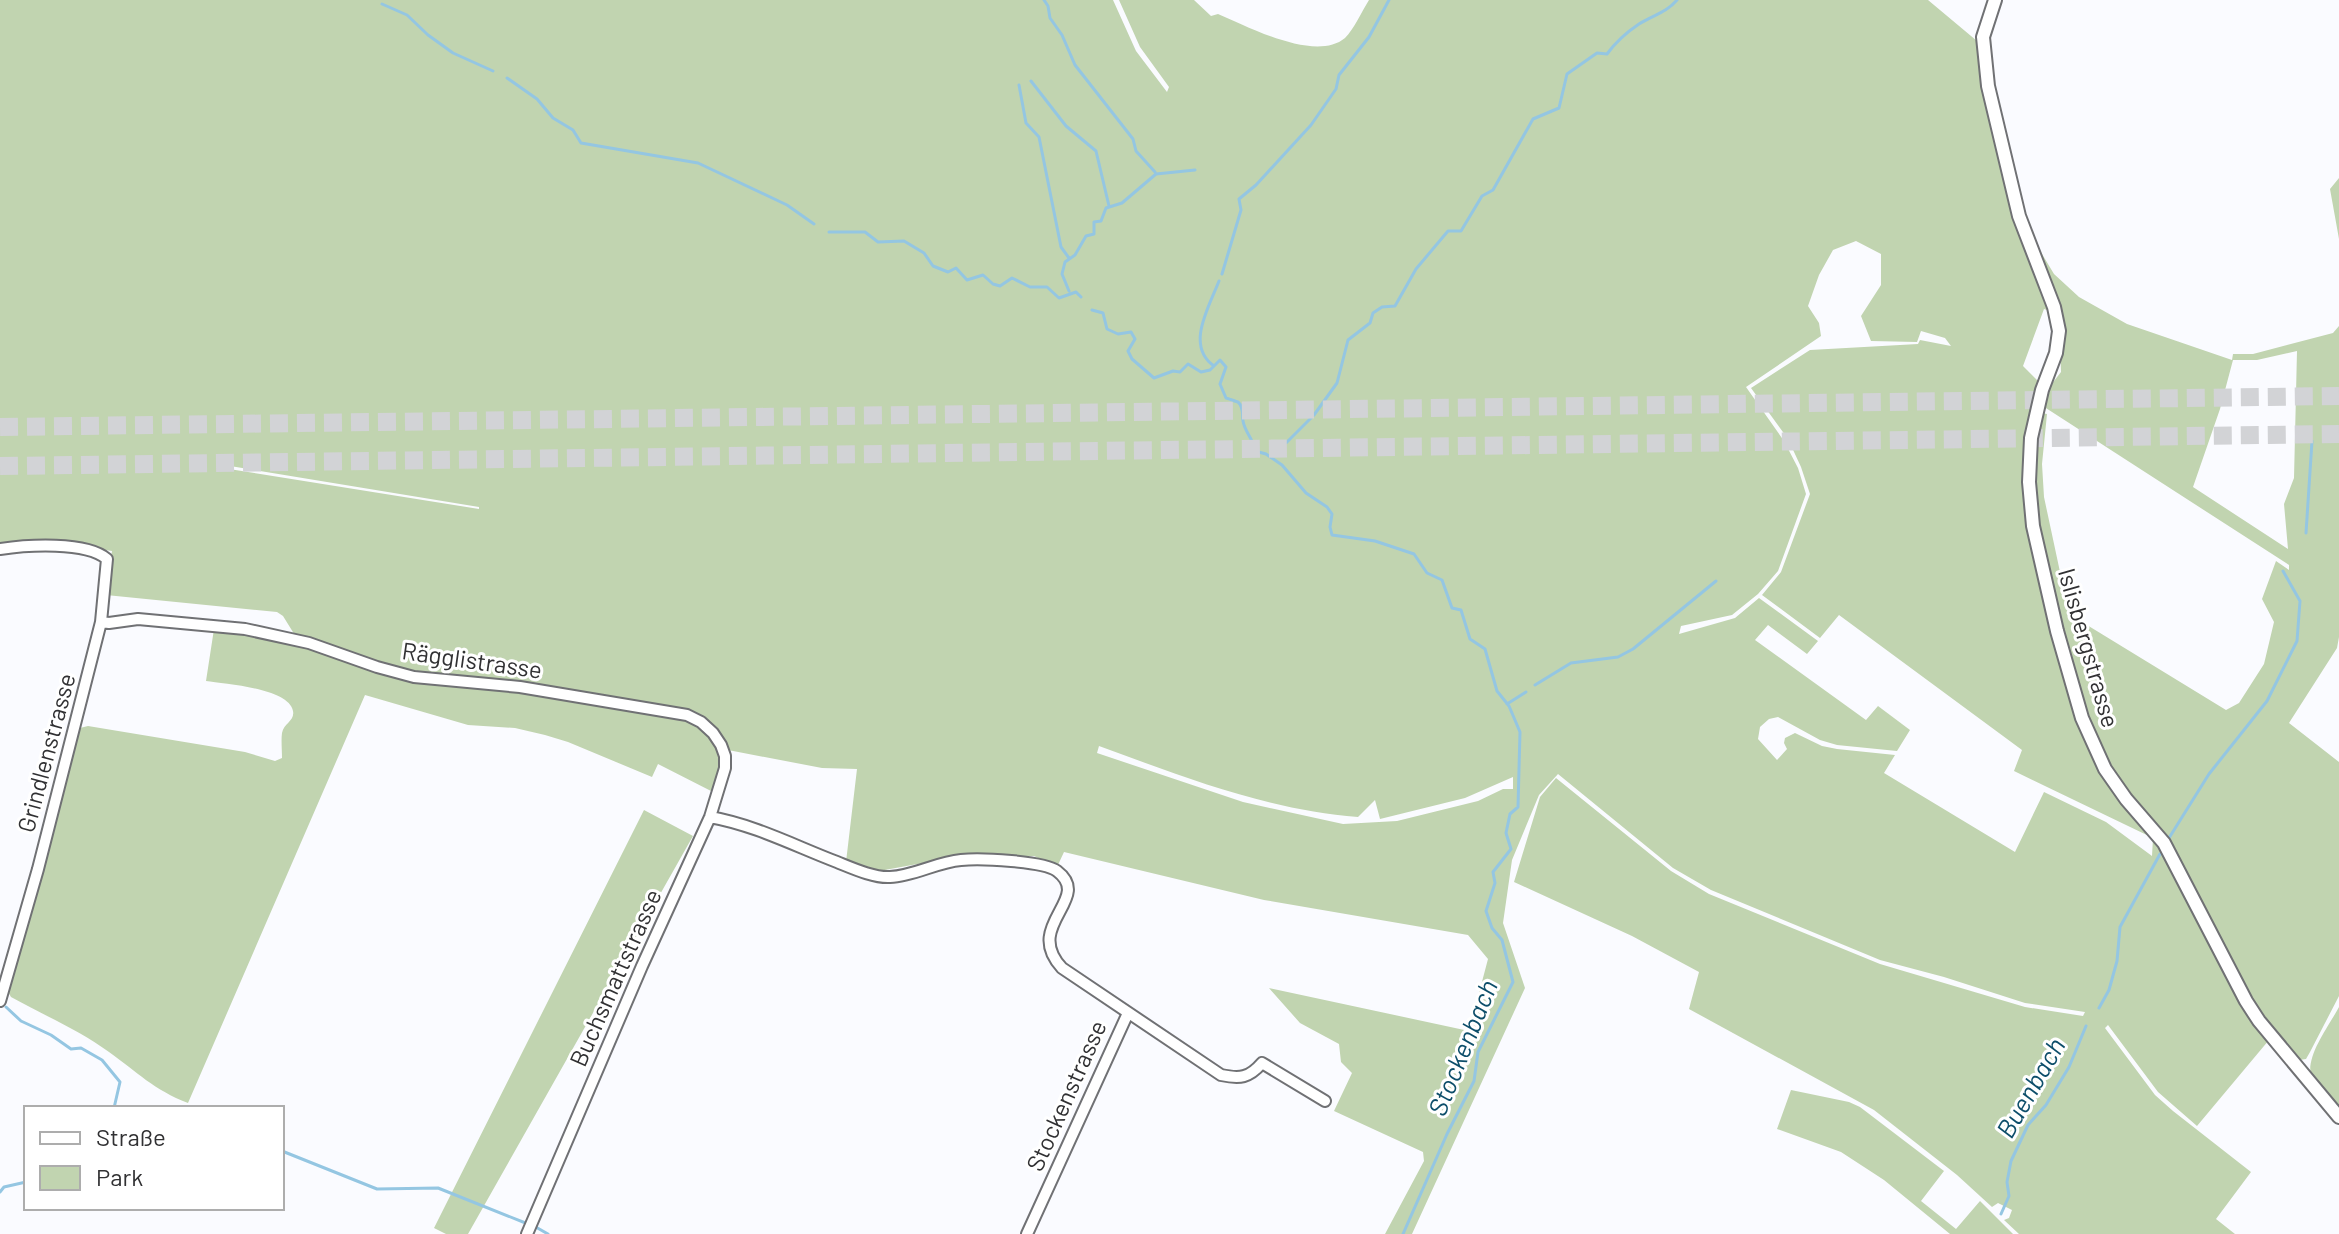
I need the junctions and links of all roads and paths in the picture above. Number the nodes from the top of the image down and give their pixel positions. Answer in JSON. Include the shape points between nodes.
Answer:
{"nodes":[{"id":1,"x":1995,"y":0,"type":"edge"},
{"id":2,"x":0,"y":549,"type":"edge"},
{"id":3,"x":101,"y":622,"type":"junction"},
{"id":4,"x":725,"y":756,"type":"joint"},
{"id":5,"x":710,"y":817,"type":"junction"},
{"id":6,"x":0,"y":1001,"type":"edge"},
{"id":7,"x":1128,"y":1013,"type":"junction"},
{"id":8,"x":1325,"y":1101,"type":"dead end"},
{"id":9,"x":2339,"y":1117,"type":"edge"},
{"id":10,"x":531,"y":1225,"type":"edge"},
{"id":11,"x":1027,"y":1234,"type":"edge"}],
"edges":[{"from":1,"to":9,"type":"street","name":"Islisbergstrasse","via":[[1983,37],[1988,86],[2019,216],[2059,331],[2031,438],[2030,505],[2082,718],[2105,769],[2164,843],[2259,1021]]},
{"from":2,"to":3,"type":"street","name":"Grindlenstrasse","via":[[47,546],[99,552],[107,559]]},
{"from":3,"to":4,"type":"street","name":"Rägglistrasse","via":[[138,619],[245,629],[309,643],[414,677],[520,687],[687,715],[713,733]]},
{"from":3,"to":6,"type":"street","name":"Grindlenstrasse"},
{"from":4,"to":5,"type":"street","name":"Buchsmattstrasse"},
{"from":5,"to":7,"type":"street","via":[[888,878],[961,860],[1039,863],[1056,869],[1069,893],[1050,932],[1051,956]]},
{"from":5,"to":10,"type":"street","name":"Buchsmattstrasse"},
{"from":7,"to":8,"type":"street","name":"Stockenstrasse","via":[[1221,1075],[1250,1076],[1262,1063]]},
{"from":7,"to":11,"type":"street","name":"Stockenstrasse"}]}
